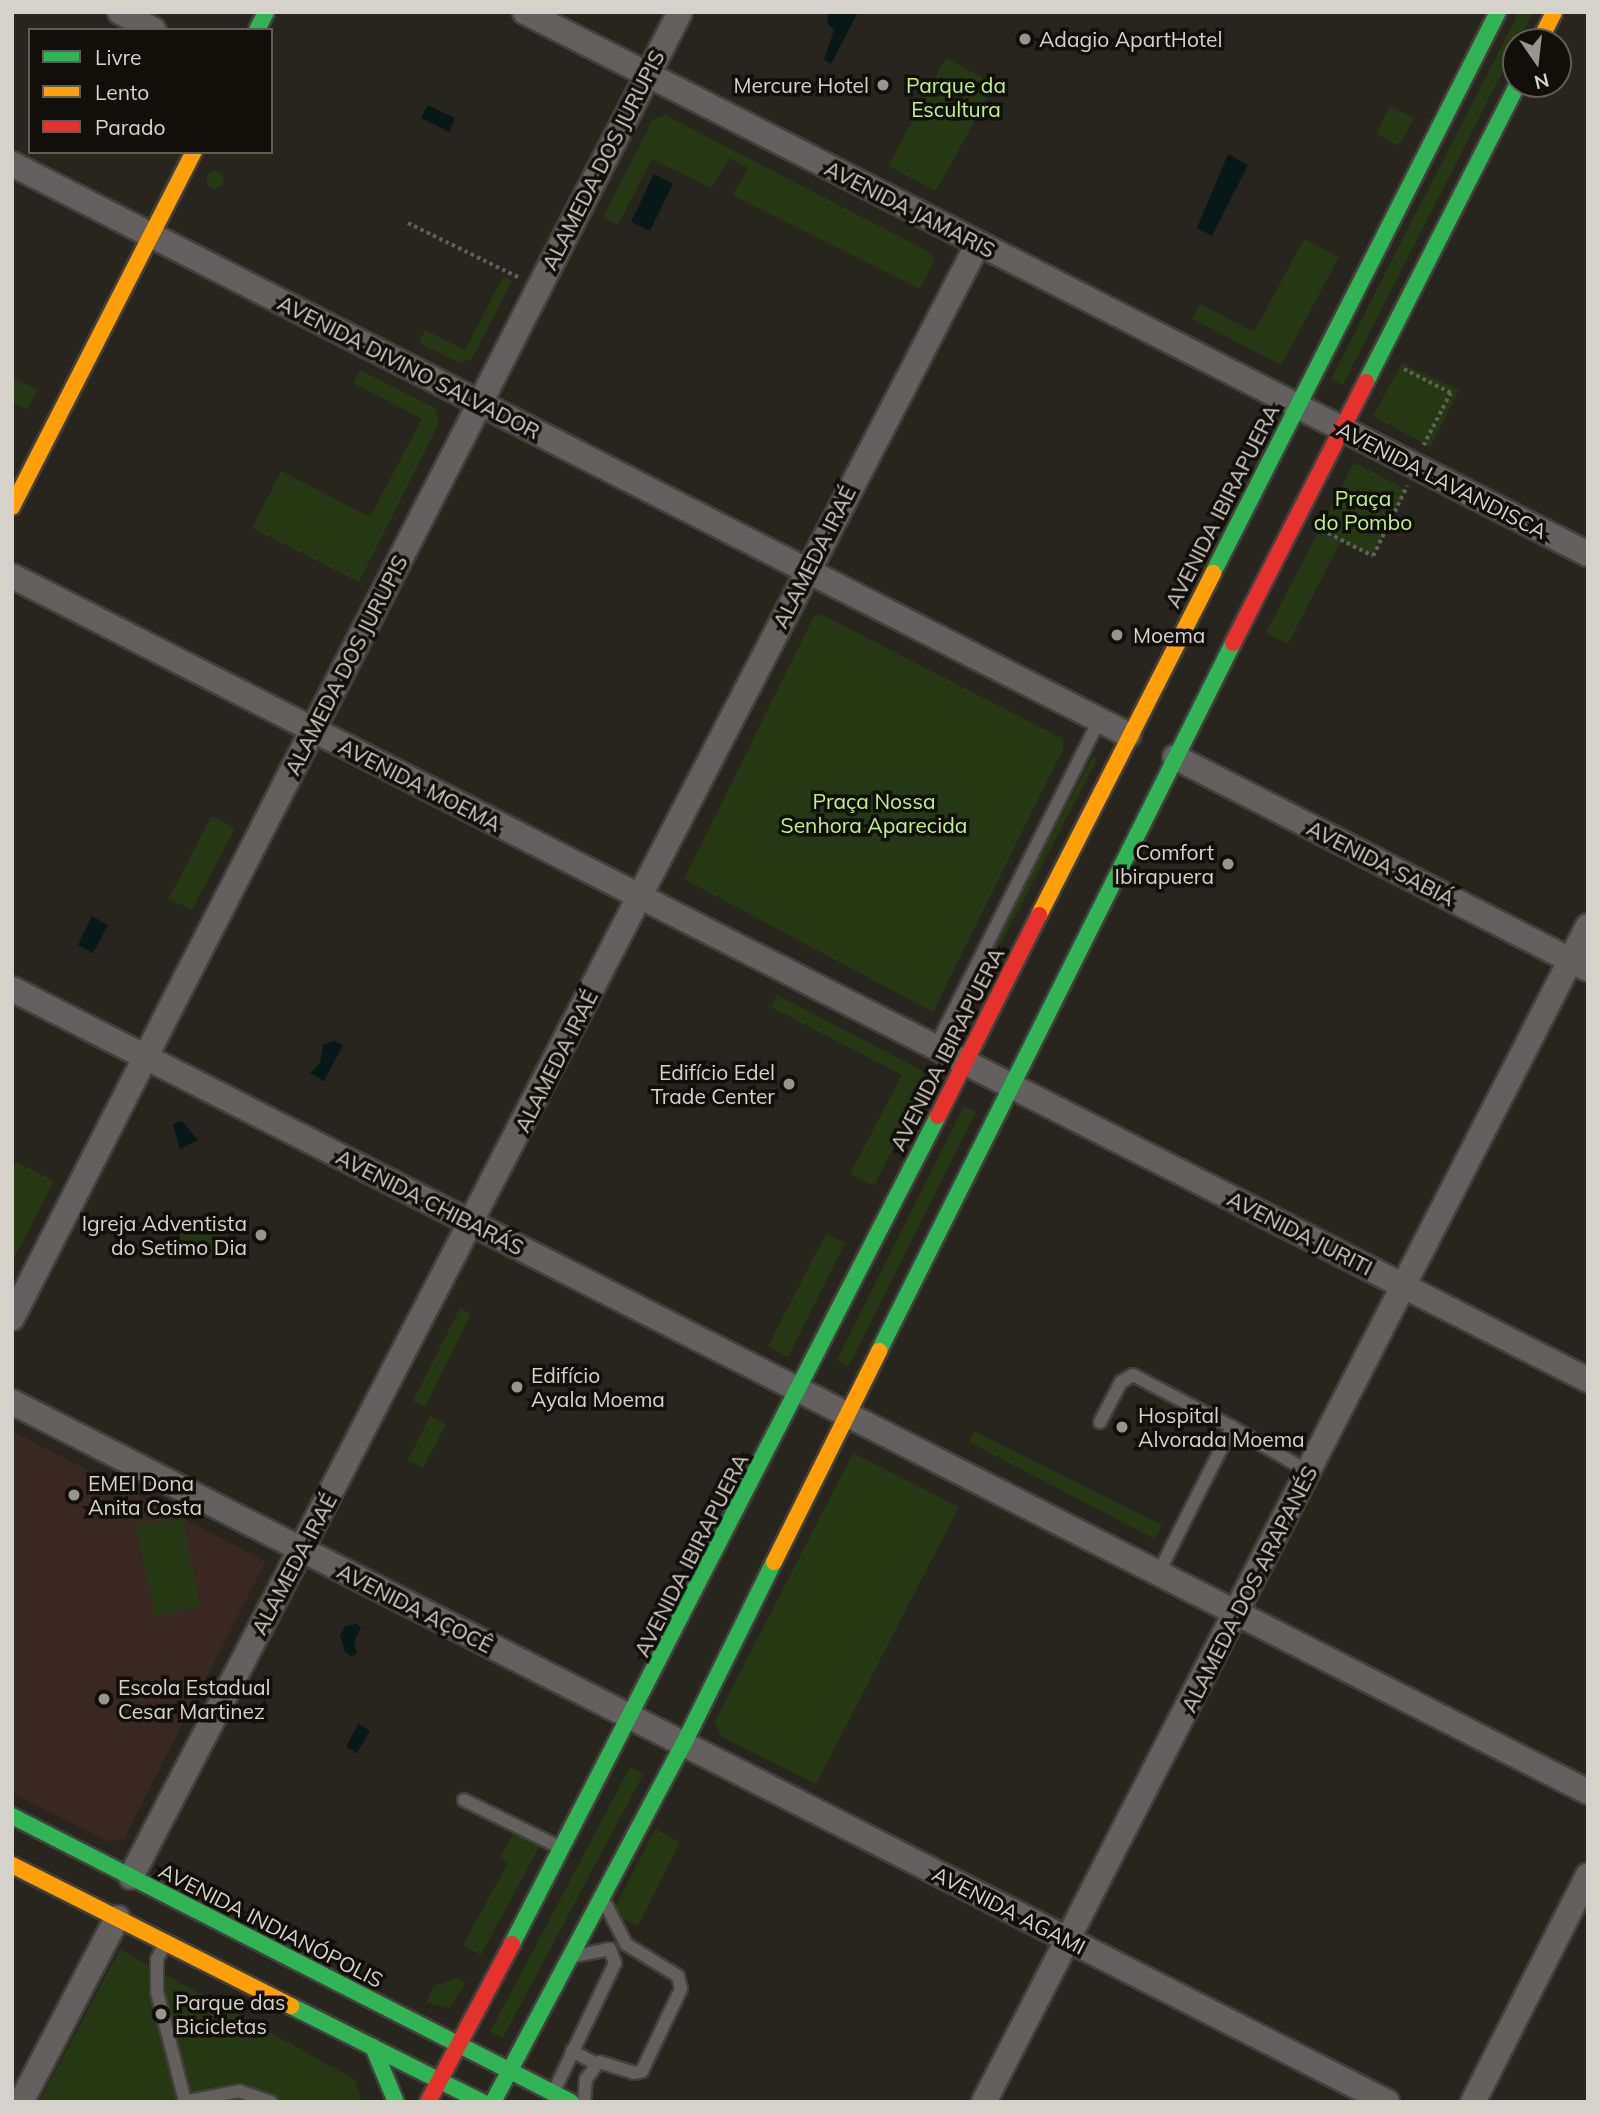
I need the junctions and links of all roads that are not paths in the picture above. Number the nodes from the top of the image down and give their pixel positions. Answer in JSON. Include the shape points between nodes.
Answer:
{"nodes":[{"id":1,"x":120,"y":12,"type":"edge"},
{"id":2,"x":266,"y":12,"type":"edge"},
{"id":3,"x":525,"y":12,"type":"edge"},
{"id":4,"x":680,"y":12,"type":"edge"},
{"id":5,"x":1498,"y":12,"type":"edge"},
{"id":6,"x":1554,"y":12,"type":"edge"},
{"id":7,"x":150,"y":28,"type":"edge"},
{"id":8,"x":258,"y":28,"type":"edge"},
{"id":9,"x":1546,"y":28,"type":"edge"},
{"id":10,"x":647,"y":75,"type":"junction"},
{"id":11,"x":1511,"y":98,"type":"edge"},
{"id":12,"x":193,"y":154,"type":"edge"},
{"id":13,"x":12,"y":164,"type":"edge"},
{"id":14,"x":152,"y":235,"type":"junction"},
{"id":15,"x":978,"y":244,"type":"junction"},
{"id":16,"x":479,"y":403,"type":"junction"},
{"id":17,"x":1297,"y":405,"type":"junction"},
{"id":18,"x":1342,"y":428,"type":"junction"},
{"id":19,"x":12,"y":507,"type":"edge"},
{"id":20,"x":1588,"y":554,"type":"edge"},
{"id":21,"x":806,"y":571,"type":"junction"},
{"id":22,"x":12,"y":576,"type":"edge"},
{"id":23,"x":1099,"y":721,"type":"junction"},
{"id":24,"x":313,"y":730,"type":"junction"},
{"id":25,"x":1129,"y":735,"type":"junction"},
{"id":26,"x":1175,"y":757,"type":"junction"},
{"id":27,"x":641,"y":897,"type":"junction"},
{"id":28,"x":1588,"y":926,"type":"edge"},
{"id":29,"x":1579,"y":964,"type":"edge"},
{"id":30,"x":12,"y":989,"type":"edge"},
{"id":31,"x":936,"y":1046,"type":"junction"},
{"id":32,"x":144,"y":1056,"type":"junction"},
{"id":33,"x":965,"y":1060,"type":"junction"},
{"id":34,"x":1012,"y":1085,"type":"junction"},
{"id":35,"x":472,"y":1224,"type":"junction"},
{"id":36,"x":1405,"y":1286,"type":"junction"},
{"id":37,"x":12,"y":1318,"type":"edge"},
{"id":38,"x":1588,"y":1380,"type":"edge"},
{"id":39,"x":799,"y":1390,"type":"junction"},
{"id":40,"x":12,"y":1402,"type":"edge"},
{"id":41,"x":847,"y":1416,"type":"junction"},
{"id":42,"x":1100,"y":1422,"type":"dead end"},
{"id":43,"x":1232,"y":1427,"type":"junction"},
{"id":44,"x":1309,"y":1472,"type":"junction"},
{"id":45,"x":301,"y":1549,"type":"junction"},
{"id":46,"x":1158,"y":1574,"type":"junction"},
{"id":47,"x":1237,"y":1614,"type":"junction"},
{"id":48,"x":632,"y":1718,"type":"junction"},
{"id":49,"x":683,"y":1745,"type":"junction"},
{"id":50,"x":1588,"y":1792,"type":"edge"},
{"id":51,"x":464,"y":1800,"type":"dead end"},
{"id":52,"x":12,"y":1816,"type":"edge"},
{"id":53,"x":562,"y":1849,"type":"junction"},
{"id":54,"x":12,"y":1865,"type":"edge"},
{"id":55,"x":1588,"y":1875,"type":"edge"},
{"id":56,"x":131,"y":1877,"type":"junction"},
{"id":57,"x":604,"y":1898,"type":"junction"},
{"id":58,"x":117,"y":1918,"type":"junction"},
{"id":59,"x":619,"y":1935,"type":"junction"},
{"id":60,"x":1069,"y":1940,"type":"junction"},
{"id":61,"x":166,"y":1942,"type":"junction"},
{"id":62,"x":610,"y":1949,"type":"junction"},
{"id":63,"x":572,"y":1957,"type":"junction"},
{"id":64,"x":459,"y":2044,"type":"junction"},
{"id":65,"x":373,"y":2047,"type":"junction"},
{"id":66,"x":572,"y":2051,"type":"junction"},
{"id":67,"x":596,"y":2064,"type":"junction"},
{"id":68,"x":511,"y":2069,"type":"junction"},
{"id":69,"x":439,"y":2081,"type":"junction"},
{"id":70,"x":554,"y":2093,"type":"junction"},
{"id":71,"x":184,"y":2101,"type":"edge"},
{"id":72,"x":21,"y":2102,"type":"edge"},
{"id":73,"x":271,"y":2102,"type":"edge"},
{"id":74,"x":396,"y":2102,"type":"edge"},
{"id":75,"x":428,"y":2102,"type":"edge"},
{"id":76,"x":482,"y":2102,"type":"edge"},
{"id":77,"x":493,"y":2102,"type":"edge"},
{"id":78,"x":571,"y":2102,"type":"edge"},
{"id":79,"x":584,"y":2102,"type":"edge"},
{"id":80,"x":984,"y":2102,"type":"edge"},
{"id":81,"x":1387,"y":2102,"type":"edge"},
{"id":82,"x":1473,"y":2102,"type":"edge"}],
"edges":[{"from":1,"to":7,"type":"street"},
{"from":2,"to":8,"type":"main road"},
{"from":3,"to":10,"type":"street","name":"AVENIDA JAMARIS"},
{"from":4,"to":10,"type":"street","name":"ALAMEDA DOS JURUPIS"},
{"from":5,"to":17,"type":"main road","name":"AVENIDA IBIRAPUERA"},
{"from":6,"to":9,"type":"main road"},
{"from":10,"to":15,"type":"street","name":"AVENIDA JAMARIS"},
{"from":10,"to":16,"type":"street","name":"ALAMEDA DOS JURUPIS"},
{"from":11,"to":18,"type":"main road"},
{"from":12,"to":14,"type":"main road"},
{"from":13,"to":14,"type":"street","name":"AVENIDA DIVINO SALVADOR"},
{"from":14,"to":16,"type":"street","name":"AVENIDA DIVINO SALVADOR"},
{"from":14,"to":19,"type":"main road"},
{"from":15,"to":17,"type":"street","name":"AVENIDA JAMARIS"},
{"from":15,"to":21,"type":"street","name":"ALAMEDA IRAÉ"},
{"from":16,"to":21,"type":"street","name":"AVENIDA DIVINO SALVADOR"},
{"from":16,"to":24,"type":"street","name":"ALAMEDA DOS JURUPIS"},
{"from":17,"to":18,"type":"street","name":"AVENIDA LAVANDISCA"},
{"from":17,"to":25,"type":"main road","name":"AVENIDA IBIRAPUERA"},
{"from":18,"to":20,"type":"street","name":"AVENIDA LAVANDISCA"},
{"from":18,"to":26,"type":"main road"},
{"from":21,"to":23,"type":"street"},
{"from":21,"to":27,"type":"street","name":"ALAMEDA IRAÉ"},
{"from":22,"to":24,"type":"street","name":"AVENIDA MOEMA"},
{"from":23,"to":25,"type":"street"},
{"from":23,"to":31,"type":"lane","name":"AVENIDA IBIRAPUERA"},
{"from":24,"to":27,"type":"street","name":"AVENIDA MOEMA"},
{"from":24,"to":32,"type":"street","name":"ALAMEDA DOS JURUPIS"},
{"from":25,"to":33,"type":"main road","name":"AVENIDA IBIRAPUERA"},
{"from":26,"to":29,"type":"street","name":"AVENIDA SABIÁ"},
{"from":26,"to":34,"type":"main road"},
{"from":27,"to":31,"type":"street"},
{"from":27,"to":35,"type":"street","name":"ALAMEDA IRAÉ"},
{"from":28,"to":29,"type":"street","name":"ALAMEDA DOS ARAPANÉS"},
{"from":29,"to":36,"type":"street","name":"ALAMEDA DOS ARAPANÉS"},
{"from":30,"to":32,"type":"street","name":"AVENIDA CHIBARÁS"},
{"from":31,"to":33,"type":"street"},
{"from":32,"to":35,"type":"street","name":"AVENIDA CHIBARÁS"},
{"from":32,"to":37,"type":"street","name":"ALAMEDA DOS JURUPIS"},
{"from":33,"to":34,"type":"street"},
{"from":33,"to":39,"type":"main road","name":"AVENIDA IBIRAPUERA"},
{"from":34,"to":36,"type":"street","name":"AVENIDA JURITI"},
{"from":34,"to":41,"type":"main road"},
{"from":35,"to":39,"type":"street","name":"AVENIDA CHIBARÁS"},
{"from":35,"to":45,"type":"street","name":"ALAMEDA IRAÉ"},
{"from":36,"to":38,"type":"street","name":"AVENIDA JURITI"},
{"from":36,"to":44,"type":"street","name":"ALAMEDA DOS ARAPANÉS"},
{"from":39,"to":41,"type":"street","name":"AVENIDA CHIBARÁS"},
{"from":39,"to":48,"type":"main road","name":"AVENIDA IBIRAPUERA"},
{"from":40,"to":45,"type":"street","name":"AVENIDA AÇOCÊ"},
{"from":41,"to":46,"type":"street","name":"AVENIDA CHIBARÁS"},
{"from":41,"to":49,"type":"main road"},
{"from":42,"to":43,"type":"lane","via":[[1121,1382],[1133,1375]]},
{"from":43,"to":44,"type":"lane"},
{"from":43,"to":46,"type":"lane"},
{"from":44,"to":47,"type":"street","name":"ALAMEDA DOS ARAPANÉS"},
{"from":45,"to":48,"type":"street","name":"AVENIDA AÇOCÊ"},
{"from":45,"to":56,"type":"street","name":"ALAMEDA IRAÉ"},
{"from":46,"to":47,"type":"street","name":"AVENIDA CHIBARÁS"},
{"from":47,"to":50,"type":"street","name":"AVENIDA CHIBARÁS"},
{"from":47,"to":60,"type":"street","name":"ALAMEDA DOS ARAPANÉS"},
{"from":48,"to":49,"type":"street","name":"AVENIDA AGAMI"},
{"from":48,"to":53,"type":"main road","name":"AVENIDA IBIRAPUERA"},
{"from":49,"to":57,"type":"main road"},
{"from":49,"to":60,"type":"street","name":"AVENIDA AGAMI"},
{"from":51,"to":53,"type":"lane"},
{"from":52,"to":56,"type":"main road","name":"AVENIDA INDIANÓPOLIS"},
{"from":53,"to":64,"type":"main road","name":"AVENIDA IBIRAPUERA"},
{"from":54,"to":58,"type":"main road"},
{"from":55,"to":82,"type":"street"},
{"from":56,"to":64,"type":"main road","name":"AVENIDA INDIANÓPOLIS"},
{"from":57,"to":59,"type":"lane"},
{"from":57,"to":63,"type":"main road"},
{"from":58,"to":61,"type":"main road"},
{"from":58,"to":72,"type":"street"},
{"from":59,"to":62,"type":"lane"},
{"from":59,"to":67,"type":"lane","via":[[635,1954],[678,1976],[681,1989],[642,2071],[634,2073],[610,2062]]},
{"from":60,"to":80,"type":"street","name":"ALAMEDA DOS ARAPANÉS"},
{"from":60,"to":81,"type":"street","name":"AVENIDA AGAMI"},
{"from":61,"to":65,"type":"main road"},
{"from":61,"to":71,"type":"lane","via":[[157,1959],[157,1992]]},
{"from":62,"to":63,"type":"lane"},
{"from":62,"to":66,"type":"lane","via":[[615,1957],[611,1973]]},
{"from":63,"to":68,"type":"main road"},
{"from":64,"to":68,"type":"main road","name":"AVENIDA INDIANÓPOLIS"},
{"from":64,"to":69,"type":"main road","name":"AVENIDA IBIRAPUERA"},
{"from":65,"to":69,"type":"main road"},
{"from":65,"to":74,"type":"main road"},
{"from":66,"to":67,"type":"lane"},
{"from":66,"to":70,"type":"lane"},
{"from":67,"to":79,"type":"lane","via":[[586,2079]]},
{"from":68,"to":70,"type":"main road","name":"AVENIDA INDIANÓPOLIS"},
{"from":68,"to":77,"type":"main road"},
{"from":69,"to":75,"type":"main road","name":"AVENIDA IBIRAPUERA"},
{"from":69,"to":76,"type":"main road"},
{"from":70,"to":78,"type":"main road","name":"AVENIDA INDIANÓPOLIS"},
{"from":71,"to":73,"type":"lane","via":[[239,2091]]}]}
